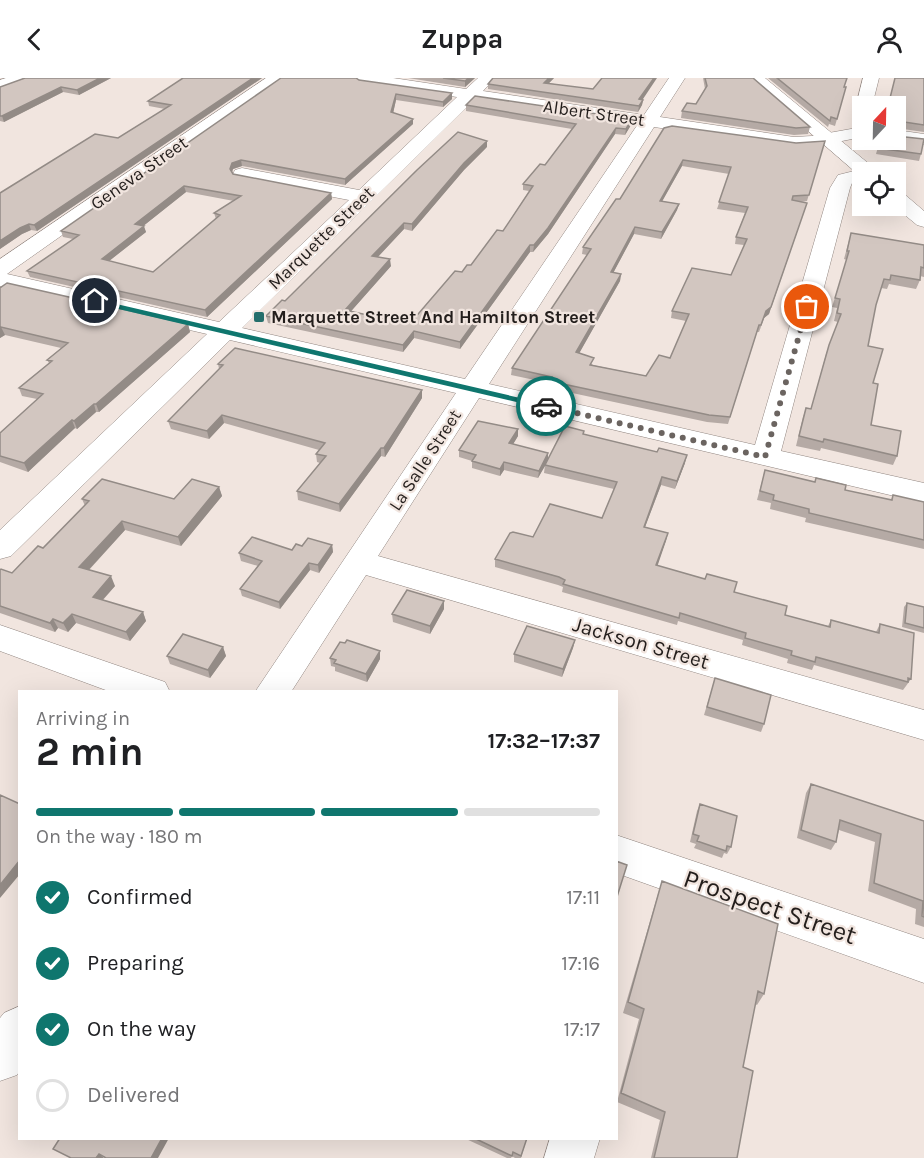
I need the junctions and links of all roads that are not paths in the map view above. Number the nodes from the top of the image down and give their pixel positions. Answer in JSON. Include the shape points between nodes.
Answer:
{"nodes":[{"id":1,"x":20,"y":78,"type":"edge"},
{"id":2,"x":277,"y":78,"type":"edge"},
{"id":3,"x":360,"y":78,"type":"edge"},
{"id":4,"x":487,"y":78,"type":"edge"},
{"id":5,"x":677,"y":78,"type":"edge"},
{"id":6,"x":755,"y":78,"type":"edge"},
{"id":7,"x":871,"y":78,"type":"edge"},
{"id":8,"x":0,"y":86,"type":"edge"},
{"id":9,"x":470,"y":94,"type":"junction"},
{"id":10,"x":866,"y":96,"type":"edge"},
{"id":11,"x":648,"y":121,"type":"junction"},
{"id":12,"x":852,"y":132,"type":"edge"},
{"id":13,"x":906,"y":137,"type":"edge"},
{"id":14,"x":829,"y":140,"type":"junction"},
{"id":15,"x":924,"y":140,"type":"edge"},
{"id":16,"x":855,"y":162,"type":"edge"},
{"id":17,"x":242,"y":174,"type":"edge"},
{"id":18,"x":852,"y":177,"type":"edge"},
{"id":19,"x":364,"y":197,"type":"junction"},
{"id":20,"x":906,"y":206,"type":"edge"},
{"id":21,"x":924,"y":221,"type":"edge"},
{"id":22,"x":0,"y":269,"type":"edge"},
{"id":23,"x":0,"y":279,"type":"edge"},
{"id":24,"x":225,"y":332,"type":"junction"},
{"id":25,"x":471,"y":389,"type":"junction"},
{"id":26,"x":765,"y":457,"type":"junction"},
{"id":27,"x":924,"y":493,"type":"edge"},
{"id":28,"x":0,"y":548,"type":"edge"},
{"id":29,"x":358,"y":561,"type":"junction"},
{"id":30,"x":0,"y":638,"type":"edge"},
{"id":31,"x":147,"y":690,"type":"edge"},
{"id":32,"x":273,"y":690,"type":"edge"},
{"id":33,"x":924,"y":725,"type":"edge"},
{"id":34,"x":618,"y":855,"type":"edge"},
{"id":35,"x":924,"y":961,"type":"edge"},
{"id":36,"x":18,"y":1032,"type":"edge"},
{"id":37,"x":0,"y":1058,"type":"edge"},
{"id":38,"x":574,"y":1140,"type":"edge"},
{"id":39,"x":569,"y":1158,"type":"edge"}],
"edges":[{"from":1,"to":8,"type":"street"},
{"from":2,"to":22,"type":"street","name":"Geneva Street"},
{"from":3,"to":9,"type":"street","name":"Albert Street"},
{"from":4,"to":9,"type":"street","name":"Marquette Street"},
{"from":5,"to":11,"type":"street","name":"La Salle Street"},
{"from":6,"to":14,"type":"street"},
{"from":7,"to":10,"type":"street"},
{"from":9,"to":11,"type":"street","name":"Albert Street"},
{"from":9,"to":19,"type":"street","name":"Marquette Street"},
{"from":11,"to":14,"type":"street","name":"Albert Street","via":[[794,142]]},
{"from":11,"to":25,"type":"street","name":"La Salle Street"},
{"from":12,"to":14,"type":"street","name":"Albert Street"},
{"from":13,"to":15,"type":"street"},
{"from":14,"to":16,"type":"street"},
{"from":17,"to":19,"type":"street"},
{"from":18,"to":26,"type":"street","via":[[845,179],[840,188]]},
{"from":19,"to":24,"type":"street","name":"Marquette Street"},
{"from":20,"to":21,"type":"street"},
{"from":23,"to":24,"type":"street"},
{"from":24,"to":25,"type":"street"},
{"from":24,"to":28,"type":"street","name":"Marquette Street"},
{"from":25,"to":26,"type":"street"},
{"from":25,"to":29,"type":"street","name":"La Salle Street"},
{"from":26,"to":27,"type":"street"},
{"from":29,"to":32,"type":"street","name":"La Salle Street"},
{"from":29,"to":33,"type":"street","name":"Jackson Street"},
{"from":30,"to":31,"type":"street"},
{"from":34,"to":35,"type":"street","name":"Prospect Street"},
{"from":36,"to":37,"type":"street"},
{"from":38,"to":39,"type":"street"}]}
